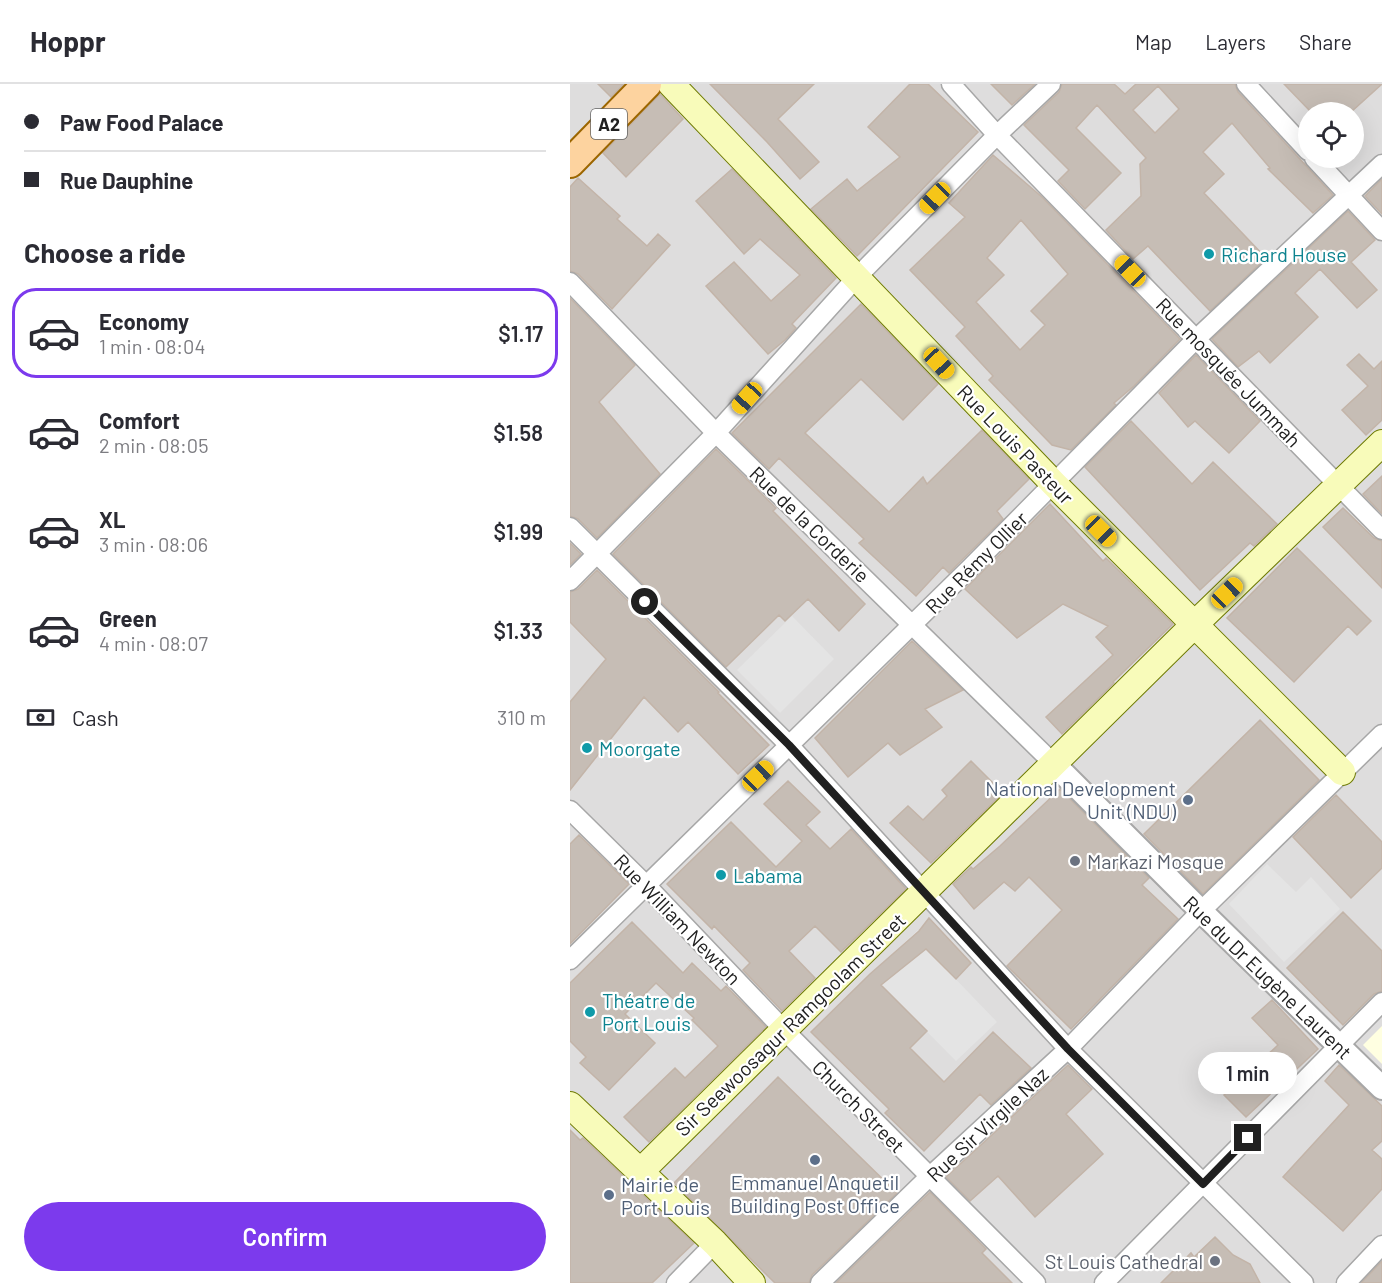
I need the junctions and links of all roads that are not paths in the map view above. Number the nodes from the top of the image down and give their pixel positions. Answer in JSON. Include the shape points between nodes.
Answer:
{"nodes":[{"id":1,"x":647,"y":84,"type":"edge"},
{"id":2,"x":671,"y":84,"type":"edge"},
{"id":3,"x":951,"y":84,"type":"edge"},
{"id":4,"x":1051,"y":84,"type":"edge"},
{"id":5,"x":1246,"y":84,"type":"edge"},
{"id":6,"x":997,"y":135,"type":"junction"},
{"id":7,"x":1298,"y":140,"type":"edge"},
{"id":8,"x":570,"y":163,"type":"edge"},
{"id":9,"x":1382,"y":164,"type":"edge"},
{"id":10,"x":1323,"y":168,"type":"edge"},
{"id":11,"x":1349,"y":196,"type":"junction"},
{"id":12,"x":1382,"y":231,"type":"edge"},
{"id":13,"x":857,"y":277,"type":"junction"},
{"id":14,"x":570,"y":282,"type":"edge"},
{"id":15,"x":1196,"y":339,"type":"junction"},
{"id":16,"x":716,"y":433,"type":"junction"},
{"id":17,"x":1382,"y":443,"type":"edge"},
{"id":18,"x":1054,"y":484,"type":"junction"},
{"id":19,"x":1339,"y":485,"type":"junction"},
{"id":20,"x":570,"y":527,"type":"edge"},
{"id":21,"x":1382,"y":530,"type":"edge"},
{"id":22,"x":597,"y":554,"type":"junction"},
{"id":23,"x":570,"y":580,"type":"edge"},
{"id":24,"x":912,"y":624,"type":"junction"},
{"id":25,"x":1195,"y":624,"type":"junction"},
{"id":26,"x":1382,"y":734,"type":"edge"},
{"id":27,"x":789,"y":745,"type":"junction"},
{"id":28,"x":1053,"y":763,"type":"junction"},
{"id":29,"x":1342,"y":772,"type":"junction"},
{"id":30,"x":570,"y":810,"type":"edge"},
{"id":31,"x":646,"y":885,"type":"junction"},
{"id":32,"x":924,"y":892,"type":"junction"},
{"id":33,"x":1201,"y":911,"type":"junction"},
{"id":34,"x":570,"y":960,"type":"edge"},
{"id":35,"x":1382,"y":1002,"type":"edge"},
{"id":36,"x":784,"y":1030,"type":"junction"},
{"id":37,"x":1338,"y":1046,"type":"junction"},
{"id":38,"x":1068,"y":1049,"type":"junction"},
{"id":39,"x":1382,"y":1088,"type":"edge"},
{"id":40,"x":570,"y":1105,"type":"edge"},
{"id":41,"x":641,"y":1171,"type":"junction"},
{"id":42,"x":930,"y":1177,"type":"junction"},
{"id":43,"x":1203,"y":1184,"type":"junction"},
{"id":44,"x":716,"y":1243,"type":"junction"},
{"id":45,"x":1382,"y":1245,"type":"edge"},
{"id":46,"x":676,"y":1283,"type":"edge"},
{"id":47,"x":752,"y":1283,"type":"edge"},
{"id":48,"x":820,"y":1283,"type":"edge"},
{"id":49,"x":1036,"y":1283,"type":"edge"},
{"id":50,"x":1104,"y":1283,"type":"edge"},
{"id":51,"x":1304,"y":1283,"type":"edge"},
{"id":52,"x":1346,"y":1283,"type":"edge"}],
"edges":[{"from":1,"to":8,"type":"main road","number":"A2"},
{"from":2,"to":13,"type":"main road","name":"Rue Louis Pasteur"},
{"from":3,"to":6,"type":"street","name":"Rue mosquée Jummah"},
{"from":4,"to":6,"type":"street"},
{"from":5,"to":7,"type":"street"},
{"from":6,"to":13,"type":"street"},
{"from":6,"to":15,"type":"street","name":"Rue mosquée Jummah"},
{"from":9,"to":11,"type":"street","name":"Rue Rémy Ollier"},
{"from":10,"to":11,"type":"street"},
{"from":11,"to":12,"type":"street"},
{"from":11,"to":15,"type":"street","name":"Rue Rémy Ollier"},
{"from":13,"to":16,"type":"street"},
{"from":13,"to":18,"type":"main road","name":"Rue Louis Pasteur"},
{"from":14,"to":16,"type":"street","name":"Rue de la Corderie"},
{"from":15,"to":18,"type":"street","name":"Rue Rémy Ollier"},
{"from":15,"to":19,"type":"street","name":"Rue mosquée Jummah"},
{"from":16,"to":22,"type":"street"},
{"from":16,"to":24,"type":"street","name":"Rue de la Corderie"},
{"from":17,"to":19,"type":"main road","name":"Sir Seewoosagur Ramgoolam Street"},
{"from":18,"to":24,"type":"street","name":"Rue Rémy Ollier"},
{"from":18,"to":25,"type":"main road","name":"Rue Louis Pasteur"},
{"from":19,"to":21,"type":"street","name":"Rue mosquée Jummah"},
{"from":19,"to":25,"type":"main road","name":"Sir Seewoosagur Ramgoolam Street"},
{"from":20,"to":22,"type":"street"},
{"from":22,"to":23,"type":"street"},
{"from":22,"to":27,"type":"street"},
{"from":24,"to":27,"type":"street","name":"Rue Rémy Ollier"},
{"from":24,"to":28,"type":"street","name":"Rue de la Corderie"},
{"from":25,"to":28,"type":"main road","name":"Sir Seewoosagur Ramgoolam Street"},
{"from":25,"to":29,"type":"main road","name":"Rue Louis Pasteur"},
{"from":26,"to":29,"type":"street","name":"Rue Sir Virgile Naz"},
{"from":27,"to":31,"type":"street","name":"Rue Rémy Ollier"},
{"from":27,"to":32,"type":"street"},
{"from":28,"to":32,"type":"main road","name":"Sir Seewoosagur Ramgoolam Street"},
{"from":28,"to":33,"type":"street","name":"Rue du Dr Eugène Laurent"},
{"from":29,"to":33,"type":"street","name":"Rue Sir Virgile Naz"},
{"from":30,"to":31,"type":"street","name":"Rue William Newton"},
{"from":31,"to":34,"type":"street","name":"Rue Rémy Ollier"},
{"from":31,"to":36,"type":"street","name":"Rue William Newton"},
{"from":32,"to":36,"type":"main road","name":"Sir Seewoosagur Ramgoolam Street"},
{"from":32,"to":38,"type":"street"},
{"from":33,"to":37,"type":"street","name":"Rue du Dr Eugène Laurent"},
{"from":33,"to":38,"type":"street","name":"Rue Sir Virgile Naz"},
{"from":35,"to":37,"type":"street"},
{"from":36,"to":41,"type":"main road","name":"Sir Seewoosagur Ramgoolam Street"},
{"from":36,"to":42,"type":"street","name":"Church Street"},
{"from":37,"to":39,"type":"street","name":"Rue du Dr Eugène Laurent"},
{"from":37,"to":43,"type":"street"},
{"from":38,"to":42,"type":"street","name":"Rue Sir Virgile Naz"},
{"from":38,"to":43,"type":"street"},
{"from":40,"to":41,"type":"main road"},
{"from":41,"to":44,"type":"main road"},
{"from":42,"to":48,"type":"street","name":"Rue Sir Virgile Naz"},
{"from":42,"to":49,"type":"street","name":"Church Street"},
{"from":43,"to":50,"type":"street"},
{"from":43,"to":51,"type":"street"},
{"from":44,"to":46,"type":"street"},
{"from":44,"to":47,"type":"main road"},
{"from":45,"to":52,"type":"street"}]}
